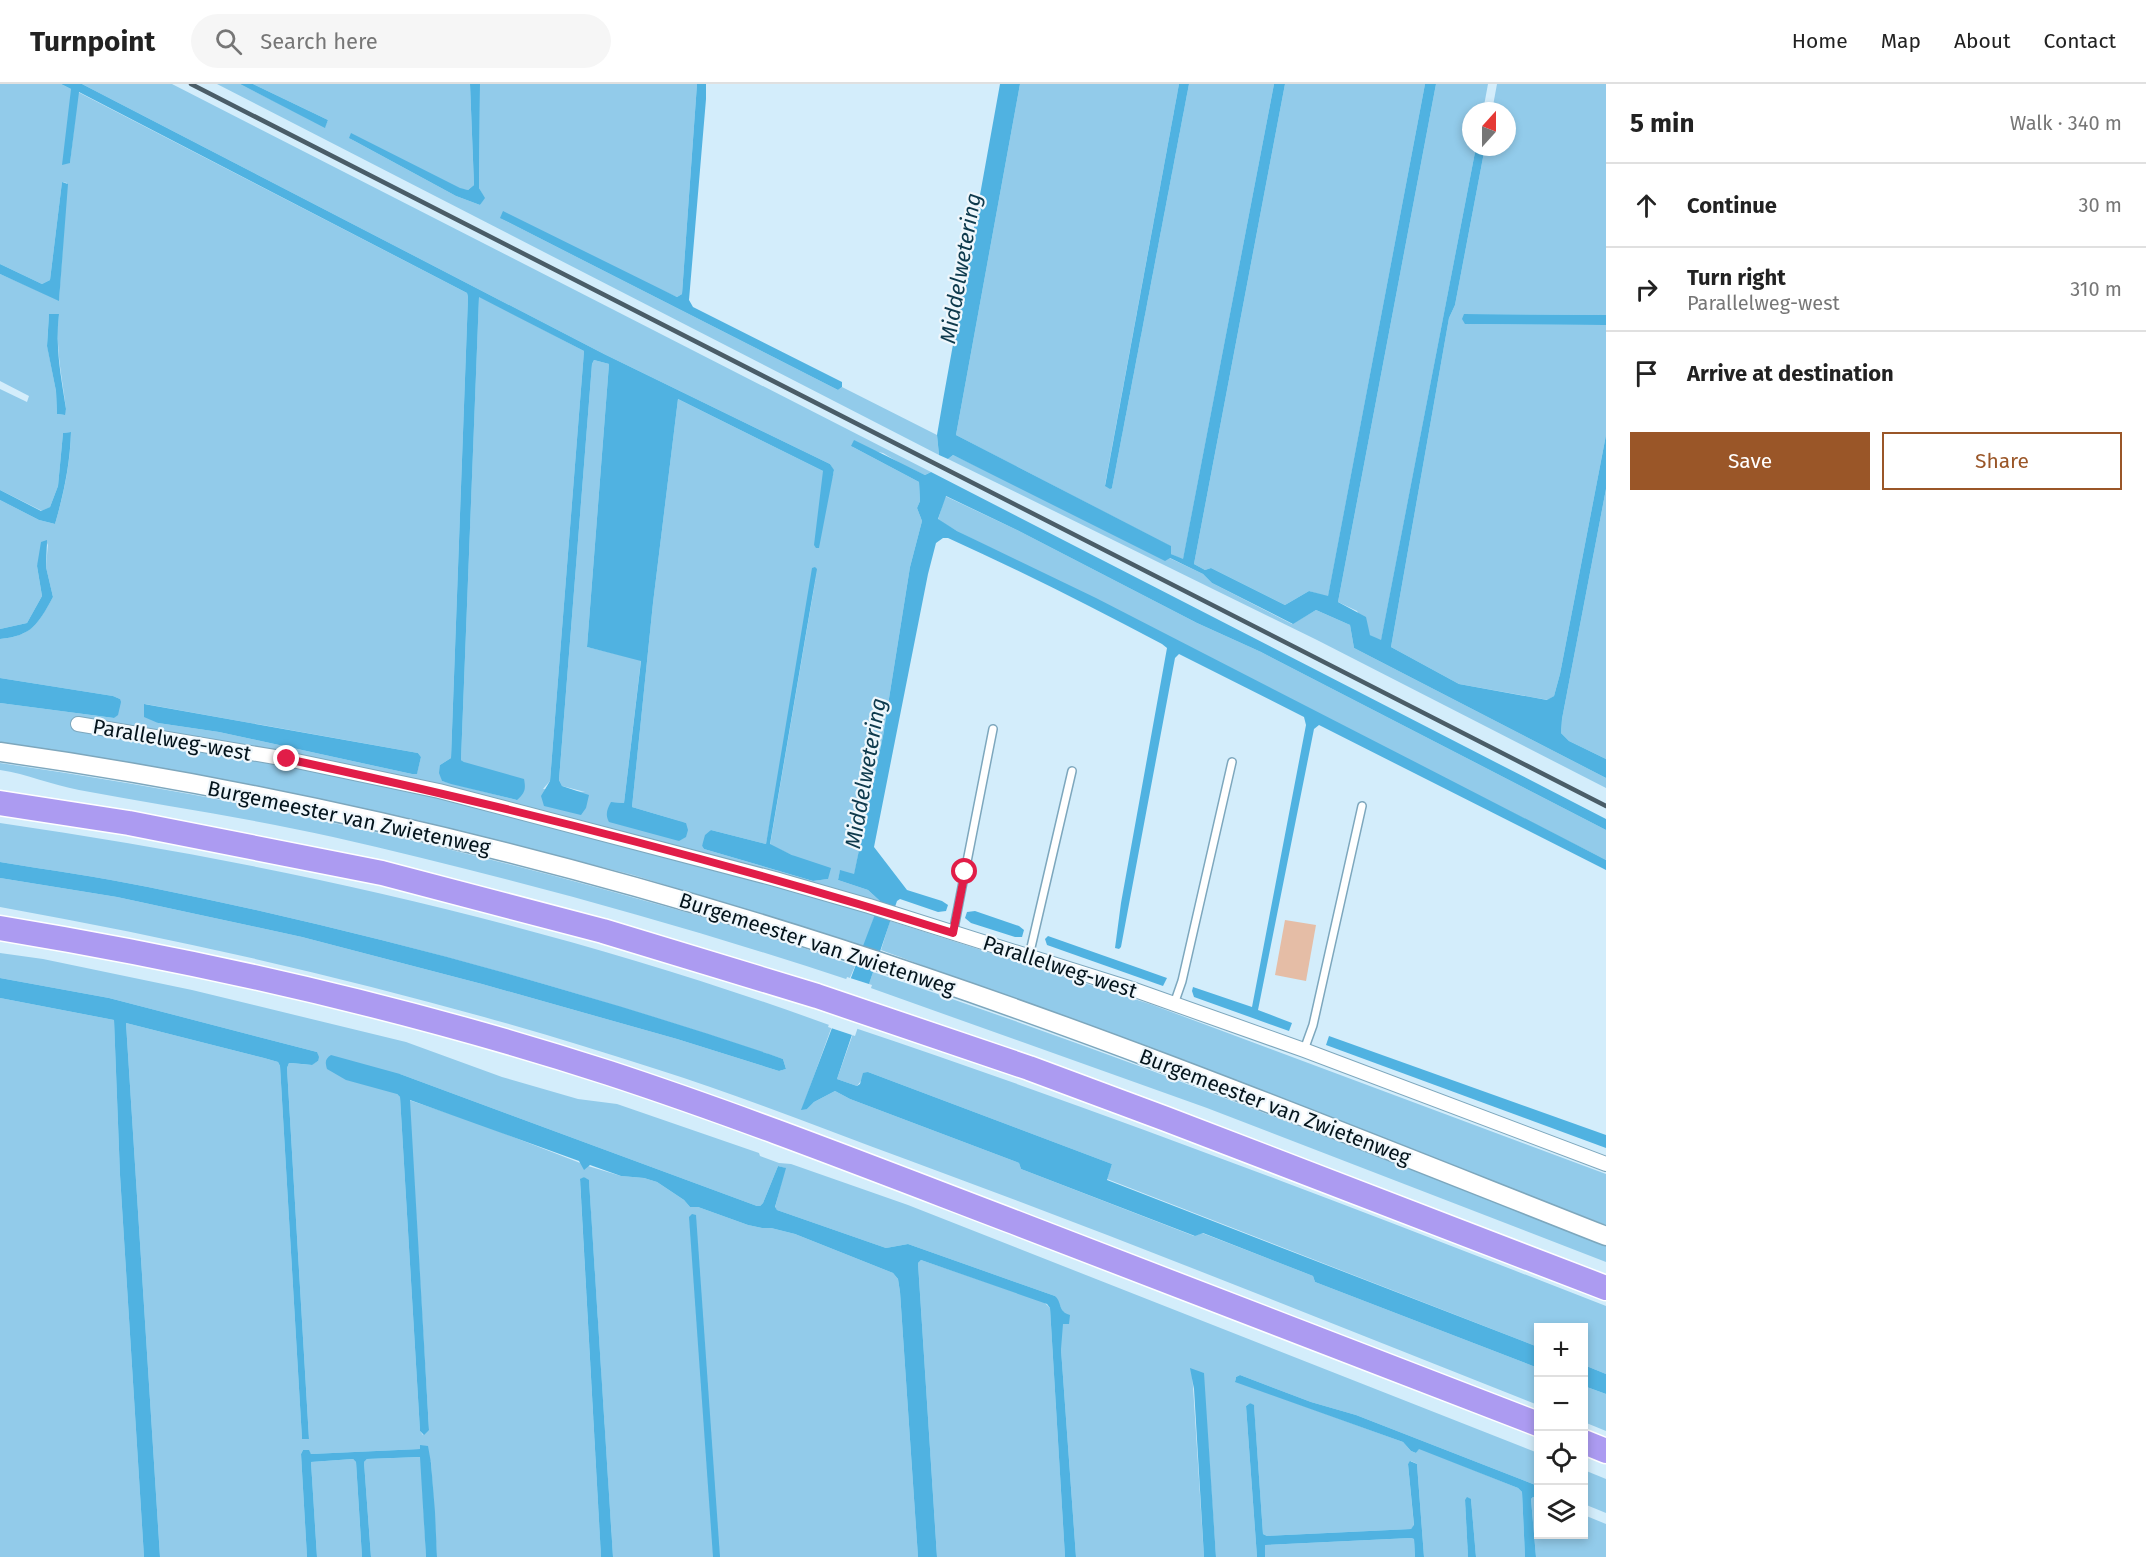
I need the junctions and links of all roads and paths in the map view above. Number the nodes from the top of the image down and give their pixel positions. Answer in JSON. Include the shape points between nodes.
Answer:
{"nodes":[{"id":1,"x":78,"y":724,"type":"dead end"},
{"id":2,"x":993,"y":729,"type":"dead end"},
{"id":3,"x":0,"y":752,"type":"edge"},
{"id":4,"x":1232,"y":762,"type":"dead end"},
{"id":5,"x":1072,"y":771,"type":"dead end"},
{"id":6,"x":0,"y":803,"type":"edge"},
{"id":7,"x":1362,"y":806,"type":"dead end"},
{"id":8,"x":0,"y":928,"type":"edge"},
{"id":9,"x":953,"y":933,"type":"junction"},
{"id":10,"x":1029,"y":956,"type":"junction"},
{"id":11,"x":1174,"y":1005,"type":"junction"},
{"id":12,"x":1304,"y":1050,"type":"junction"},
{"id":13,"x":1606,"y":1164,"type":"edge"},
{"id":14,"x":1606,"y":1236,"type":"edge"},
{"id":15,"x":1606,"y":1288,"type":"edge"},
{"id":16,"x":1534,"y":1422,"type":"edge"},
{"id":17,"x":1588,"y":1443,"type":"edge"},
{"id":18,"x":1606,"y":1450,"type":"edge"}],
"edges":[{"from":1,"to":9,"type":"street","name":"Parallelweg-west","via":[[287,759],[439,791],[690,856]]},
{"from":2,"to":9,"type":"lane"},
{"from":3,"to":14,"type":"main road","name":"Burgemeester van Zwietenweg","via":[[212,788],[445,838],[576,870],[839,949],[1157,1062]]},
{"from":4,"to":11,"type":"lane"},
{"from":5,"to":10,"type":"lane"},
{"from":6,"to":15,"type":"highway","via":[[129,823],[382,873],[603,931],[817,996],[1029,1068]]},
{"from":7,"to":12,"type":"lane","via":[[1313,1026]]},
{"from":8,"to":16,"type":"highway","via":[[238,973],[363,1003],[609,1073],[768,1128]]},
{"from":9,"to":10,"type":"street","name":"Parallelweg-west"},
{"from":10,"to":11,"type":"street","name":"Parallelweg-west"},
{"from":11,"to":12,"type":"street","name":"Parallelweg-west"},
{"from":12,"to":13,"type":"street","name":"Parallelweg-west"},
{"from":17,"to":18,"type":"highway"}]}
